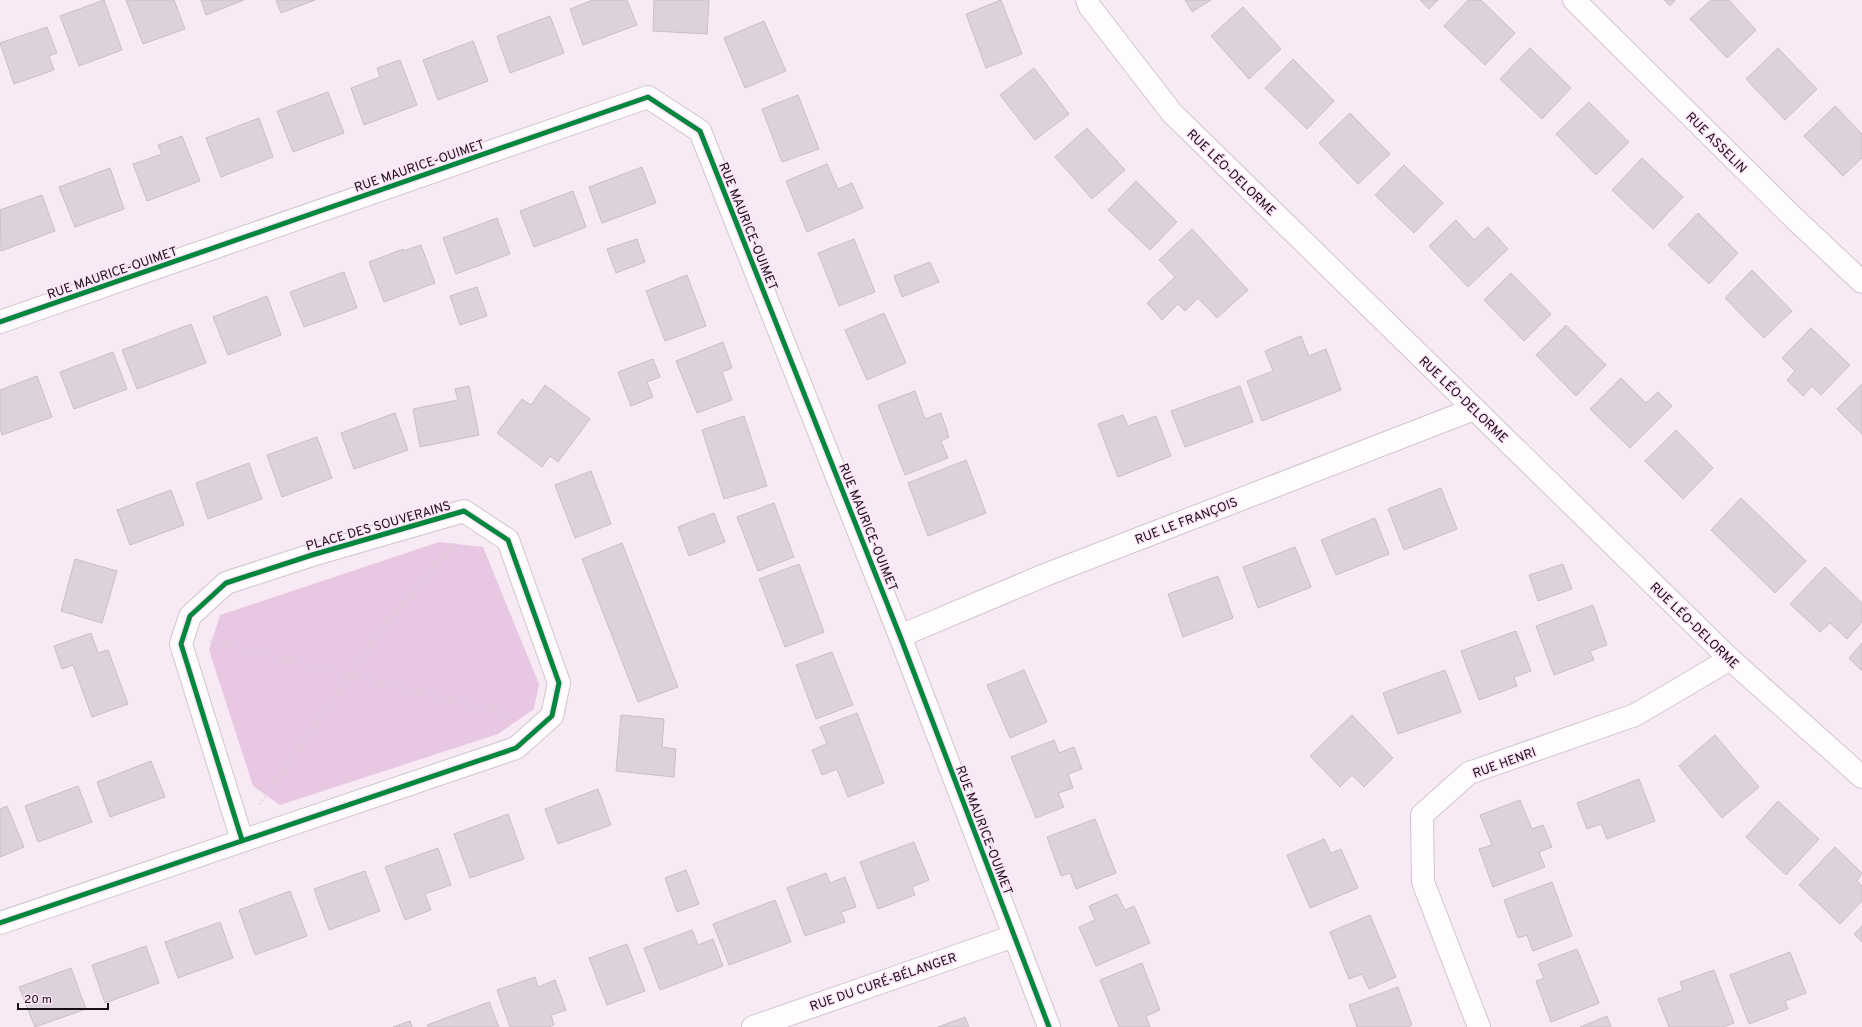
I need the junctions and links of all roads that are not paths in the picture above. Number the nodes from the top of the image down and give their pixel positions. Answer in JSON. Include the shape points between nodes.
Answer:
{"nodes":[{"id":1,"x":1088,"y":0,"type":"edge"},
{"id":2,"x":1574,"y":0,"type":"edge"},
{"id":3,"x":1862,"y":282,"type":"edge"},
{"id":4,"x":0,"y":322,"type":"edge"},
{"id":5,"x":1474,"y":409,"type":"junction"},
{"id":6,"x":900,"y":636,"type":"junction"},
{"id":7,"x":1730,"y":659,"type":"junction"},
{"id":8,"x":1862,"y":777,"type":"edge"},
{"id":9,"x":242,"y":840,"type":"junction"},
{"id":10,"x":0,"y":923,"type":"edge"},
{"id":11,"x":1014,"y":936,"type":"junction"},
{"id":12,"x":753,"y":1027,"type":"edge"},
{"id":13,"x":1049,"y":1027,"type":"edge"},
{"id":14,"x":1479,"y":1027,"type":"edge"}],
"edges":[{"from":1,"to":5,"type":"street","name":"RUE LÉO-DELORME","via":[[1090,7],[1172,113]]},
{"from":2,"to":3,"type":"street","name":"RUE ASSELIN"},
{"from":4,"to":6,"type":"street","name":"RUE MAURICE-OUIMET","via":[[648,97],[700,131]]},
{"from":5,"to":6,"type":"street","name":"RUE LE FRANÇOIS","via":[[1045,575]]},
{"from":5,"to":7,"type":"street","name":"RUE LÉO-DELORME"},
{"from":6,"to":11,"type":"street","name":"RUE MAURICE-OUIMET"},
{"from":7,"to":8,"type":"street","name":"RUE LÉO-DELORME"},
{"from":7,"to":14,"type":"street","name":"RUE HENRI","via":[[1635,715],[1469,773],[1422,815],[1423,882]]},
{"from":9,"to":9,"type":"street","name":"PLACE DES SOUVERAINS","via":[[181,644],[190,616],[226,583],[464,511],[508,540],[559,683],[552,716],[516,748]]},
{"from":9,"to":10,"type":"street"},
{"from":11,"to":12,"type":"street","name":"RUE DU CURÉ-BÉLANGER"},
{"from":11,"to":13,"type":"street","name":"RUE MAURICE-OUIMET"}]}
